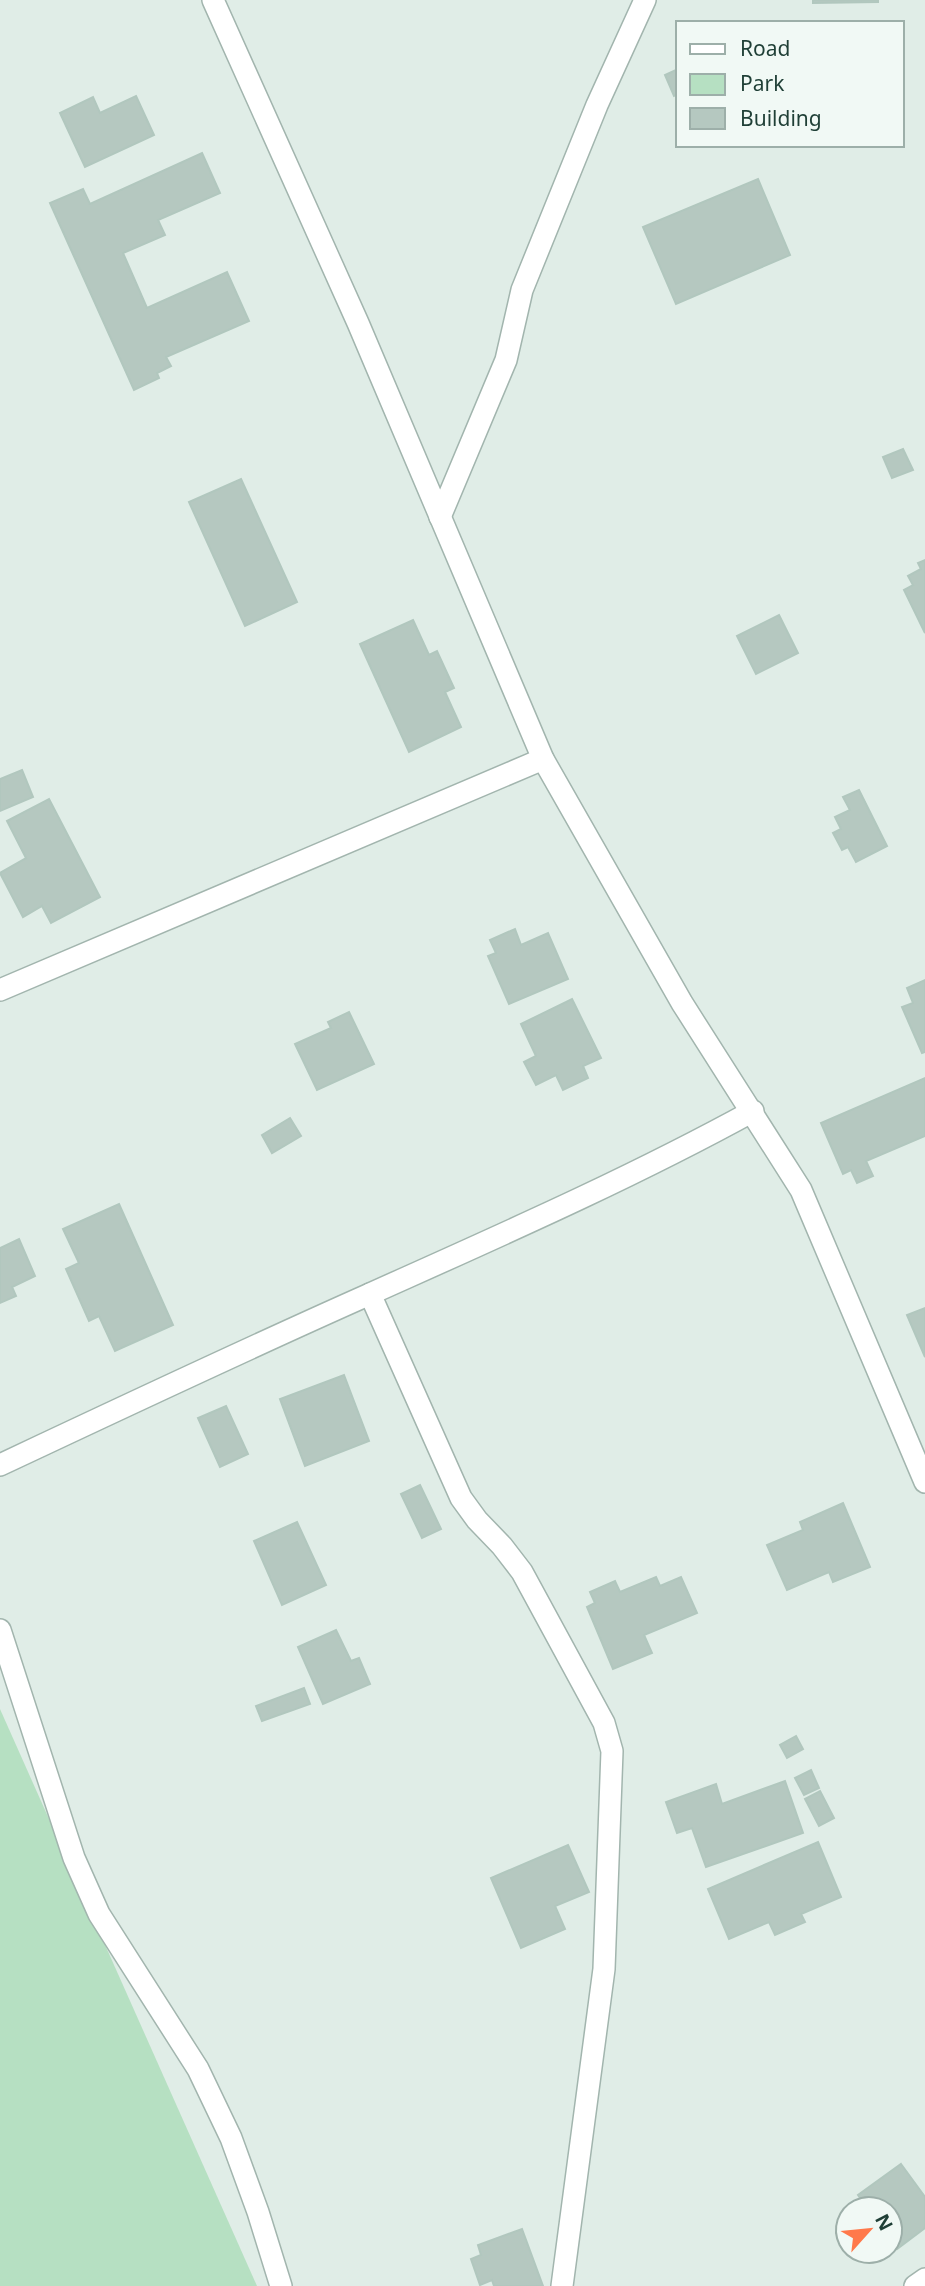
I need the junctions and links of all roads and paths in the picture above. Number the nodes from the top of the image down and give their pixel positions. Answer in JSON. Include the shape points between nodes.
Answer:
{"nodes":[{"id":1,"x":213,"y":0,"type":"edge"},
{"id":2,"x":645,"y":0,"type":"edge"},
{"id":3,"x":440,"y":517,"type":"junction"},
{"id":4,"x":543,"y":759,"type":"junction"},
{"id":5,"x":0,"y":989,"type":"edge"},
{"id":6,"x":753,"y":1111,"type":"junction"},
{"id":7,"x":370,"y":1294,"type":"junction"},
{"id":8,"x":0,"y":1465,"type":"edge"},
{"id":9,"x":925,"y":1482,"type":"edge"},
{"id":10,"x":0,"y":1630,"type":"edge"},
{"id":11,"x":925,"y":2278,"type":"edge"},
{"id":12,"x":281,"y":2286,"type":"edge"},
{"id":13,"x":562,"y":2286,"type":"edge"},
{"id":14,"x":915,"y":2286,"type":"edge"}],
"edges":[{"from":1,"to":3,"type":"street","via":[[353,310]]},
{"from":2,"to":3,"type":"street","via":[[522,290],[506,360]]},
{"from":3,"to":4,"type":"street"},
{"from":4,"to":5,"type":"street"},
{"from":4,"to":6,"type":"street","via":[[682,1003]]},
{"from":6,"to":7,"type":"street","via":[[675,1154]]},
{"from":6,"to":9,"type":"street","via":[[801,1190]]},
{"from":7,"to":8,"type":"street"},
{"from":7,"to":13,"type":"street","via":[[461,1498],[522,1572],[604,1723],[611,1751],[604,1969]]},
{"from":10,"to":12,"type":"street","via":[[74,1858],[99,1914],[198,2069],[231,2138]]},
{"from":11,"to":14,"type":"street"}]}
